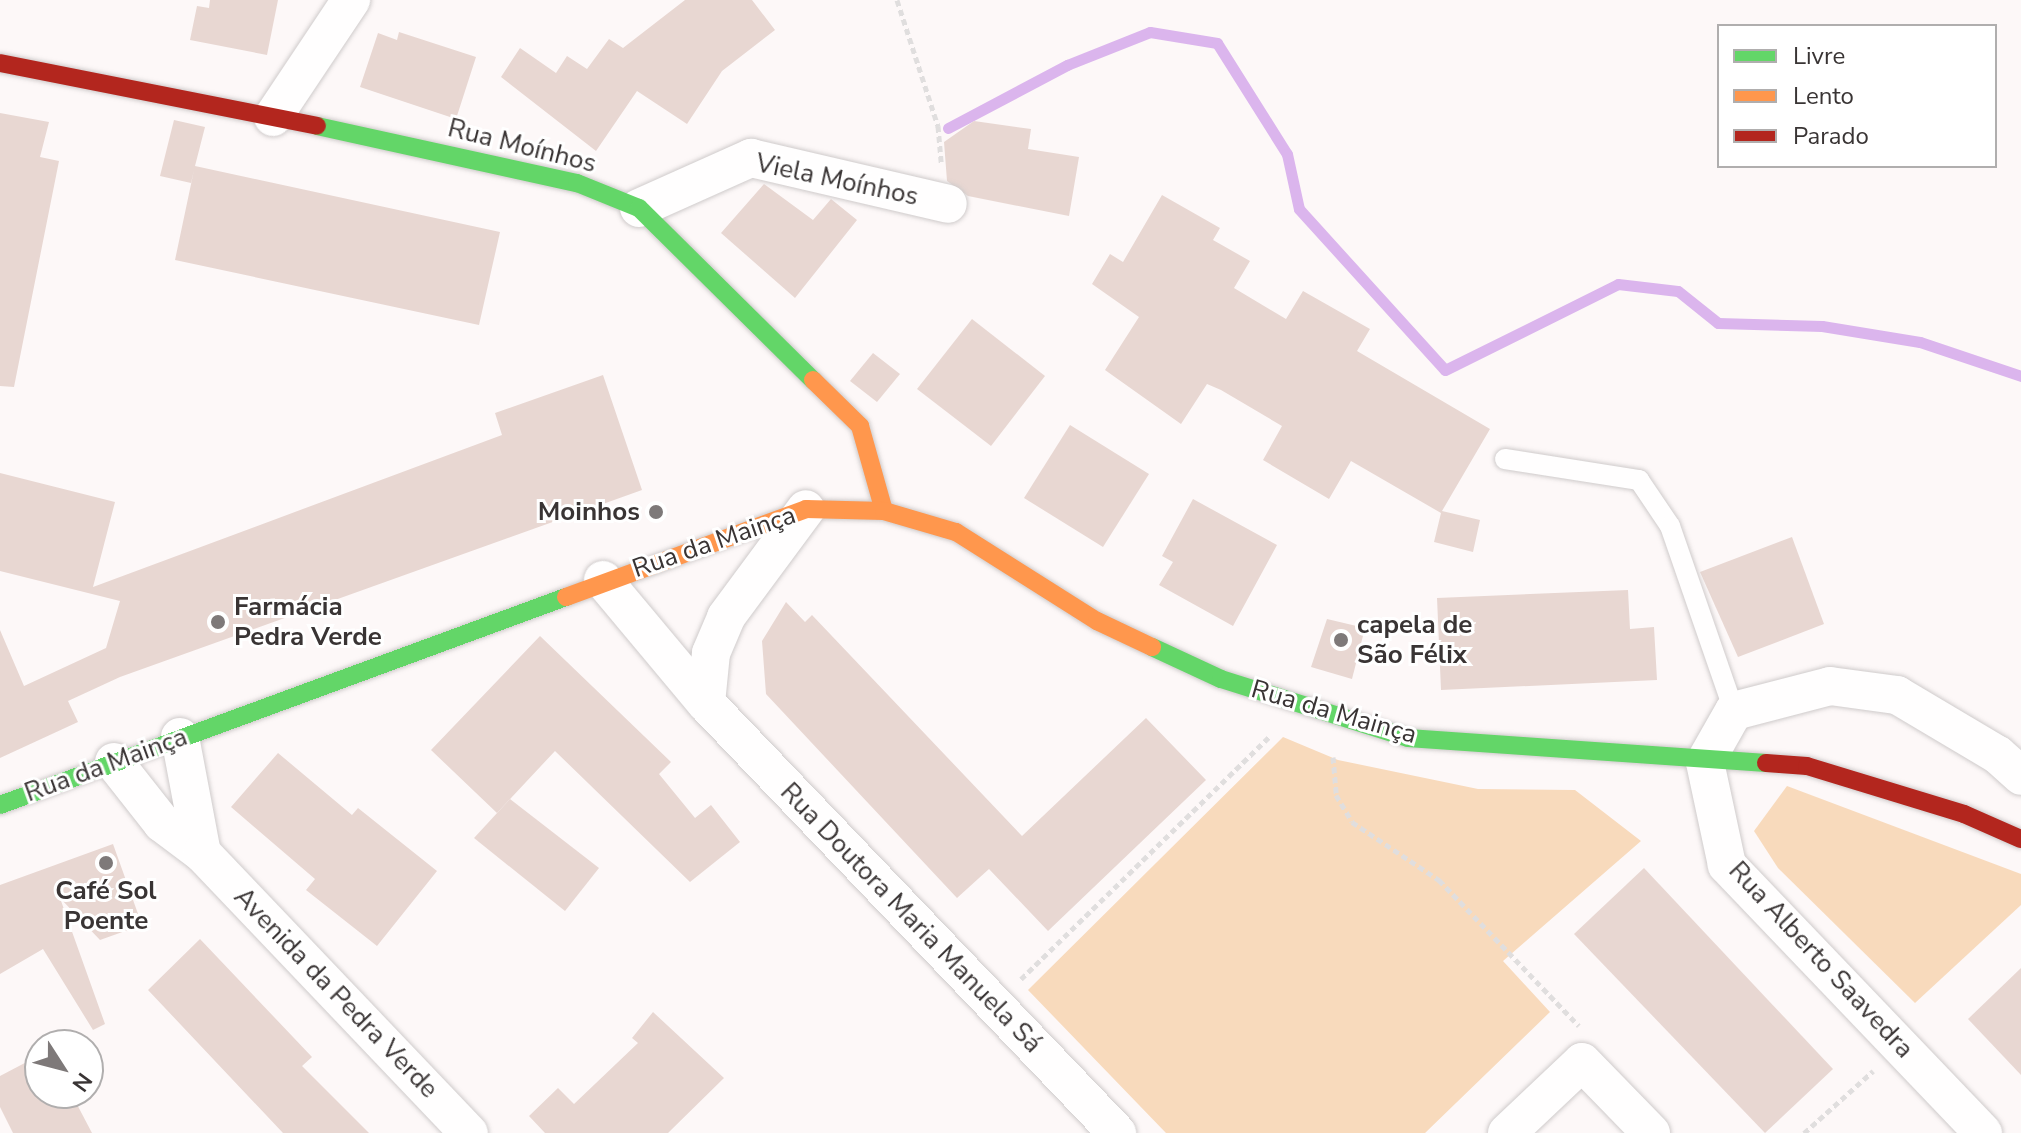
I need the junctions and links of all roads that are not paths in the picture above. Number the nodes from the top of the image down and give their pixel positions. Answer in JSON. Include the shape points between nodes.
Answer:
{"nodes":[{"id":1,"x":351,"y":0,"type":"edge"},
{"id":2,"x":0,"y":63,"type":"edge"},
{"id":3,"x":273,"y":117,"type":"junction"},
{"id":4,"x":948,"y":204,"type":"dead end"},
{"id":5,"x":639,"y":208,"type":"junction"},
{"id":6,"x":1505,"y":459,"type":"dead end"},
{"id":7,"x":806,"y":509,"type":"junction"},
{"id":8,"x":884,"y":511,"type":"junction"},
{"id":9,"x":603,"y":580,"type":"junction"},
{"id":10,"x":706,"y":703,"type":"junction"},
{"id":11,"x":1734,"y":711,"type":"junction"},
{"id":12,"x":180,"y":737,"type":"junction"},
{"id":13,"x":114,"y":762,"type":"junction"},
{"id":14,"x":1705,"y":762,"type":"junction"},
{"id":15,"x":2021,"y":776,"type":"edge"},
{"id":16,"x":0,"y":805,"type":"edge"},
{"id":17,"x":2021,"y":839,"type":"edge"},
{"id":18,"x":202,"y":853,"type":"junction"},
{"id":19,"x":469,"y":1133,"type":"edge"},
{"id":20,"x":1117,"y":1133,"type":"edge"},
{"id":21,"x":1507,"y":1133,"type":"edge"},
{"id":22,"x":1651,"y":1133,"type":"edge"},
{"id":23,"x":1983,"y":1133,"type":"edge"}],
"edges":[{"from":1,"to":3,"type":"street"},
{"from":2,"to":3,"type":"street","name":"Rua Moínhos"},
{"from":3,"to":5,"type":"street","name":"Rua Moínhos","via":[[577,183]]},
{"from":4,"to":5,"type":"street","name":"Viela Moínhos","via":[[751,158]]},
{"from":5,"to":8,"type":"street","name":"Rua Moínhos","via":[[860,426]]},
{"from":6,"to":11,"type":"lane","via":[[1639,480],[1670,526]]},
{"from":7,"to":8,"type":"street","name":"Rua da Mainça"},
{"from":7,"to":9,"type":"street","name":"Rua da Mainça"},
{"from":7,"to":10,"type":"street","via":[[726,617],[711,653]]},
{"from":8,"to":14,"type":"street","name":"Rua da Mainça","via":[[956,532],[1097,621],[1221,679],[1408,738]]},
{"from":9,"to":10,"type":"street","name":"Rua Doutora Maria Manuela Sá"},
{"from":9,"to":12,"type":"street","name":"Rua da Mainça"},
{"from":10,"to":20,"type":"street","name":"Rua Doutora Maria Manuela Sá"},
{"from":11,"to":14,"type":"street"},
{"from":11,"to":15,"type":"street","via":[[1830,686],[1897,695],[1998,755]]},
{"from":12,"to":13,"type":"street","name":"Rua da Mainça"},
{"from":12,"to":18,"type":"street"},
{"from":13,"to":16,"type":"street","name":"Rua da Mainça"},
{"from":13,"to":18,"type":"street","name":"Avenida da Pedra Verde","via":[[162,823]]},
{"from":14,"to":17,"type":"street","name":"Rua da Mainça","via":[[1807,766],[1964,814]]},
{"from":14,"to":23,"type":"street","name":"Rua Alberto Saavedra","via":[[1727,865]]},
{"from":18,"to":19,"type":"street","name":"Avenida da Pedra Verde"},
{"from":21,"to":22,"type":"street","via":[[1582,1062]]}]}
